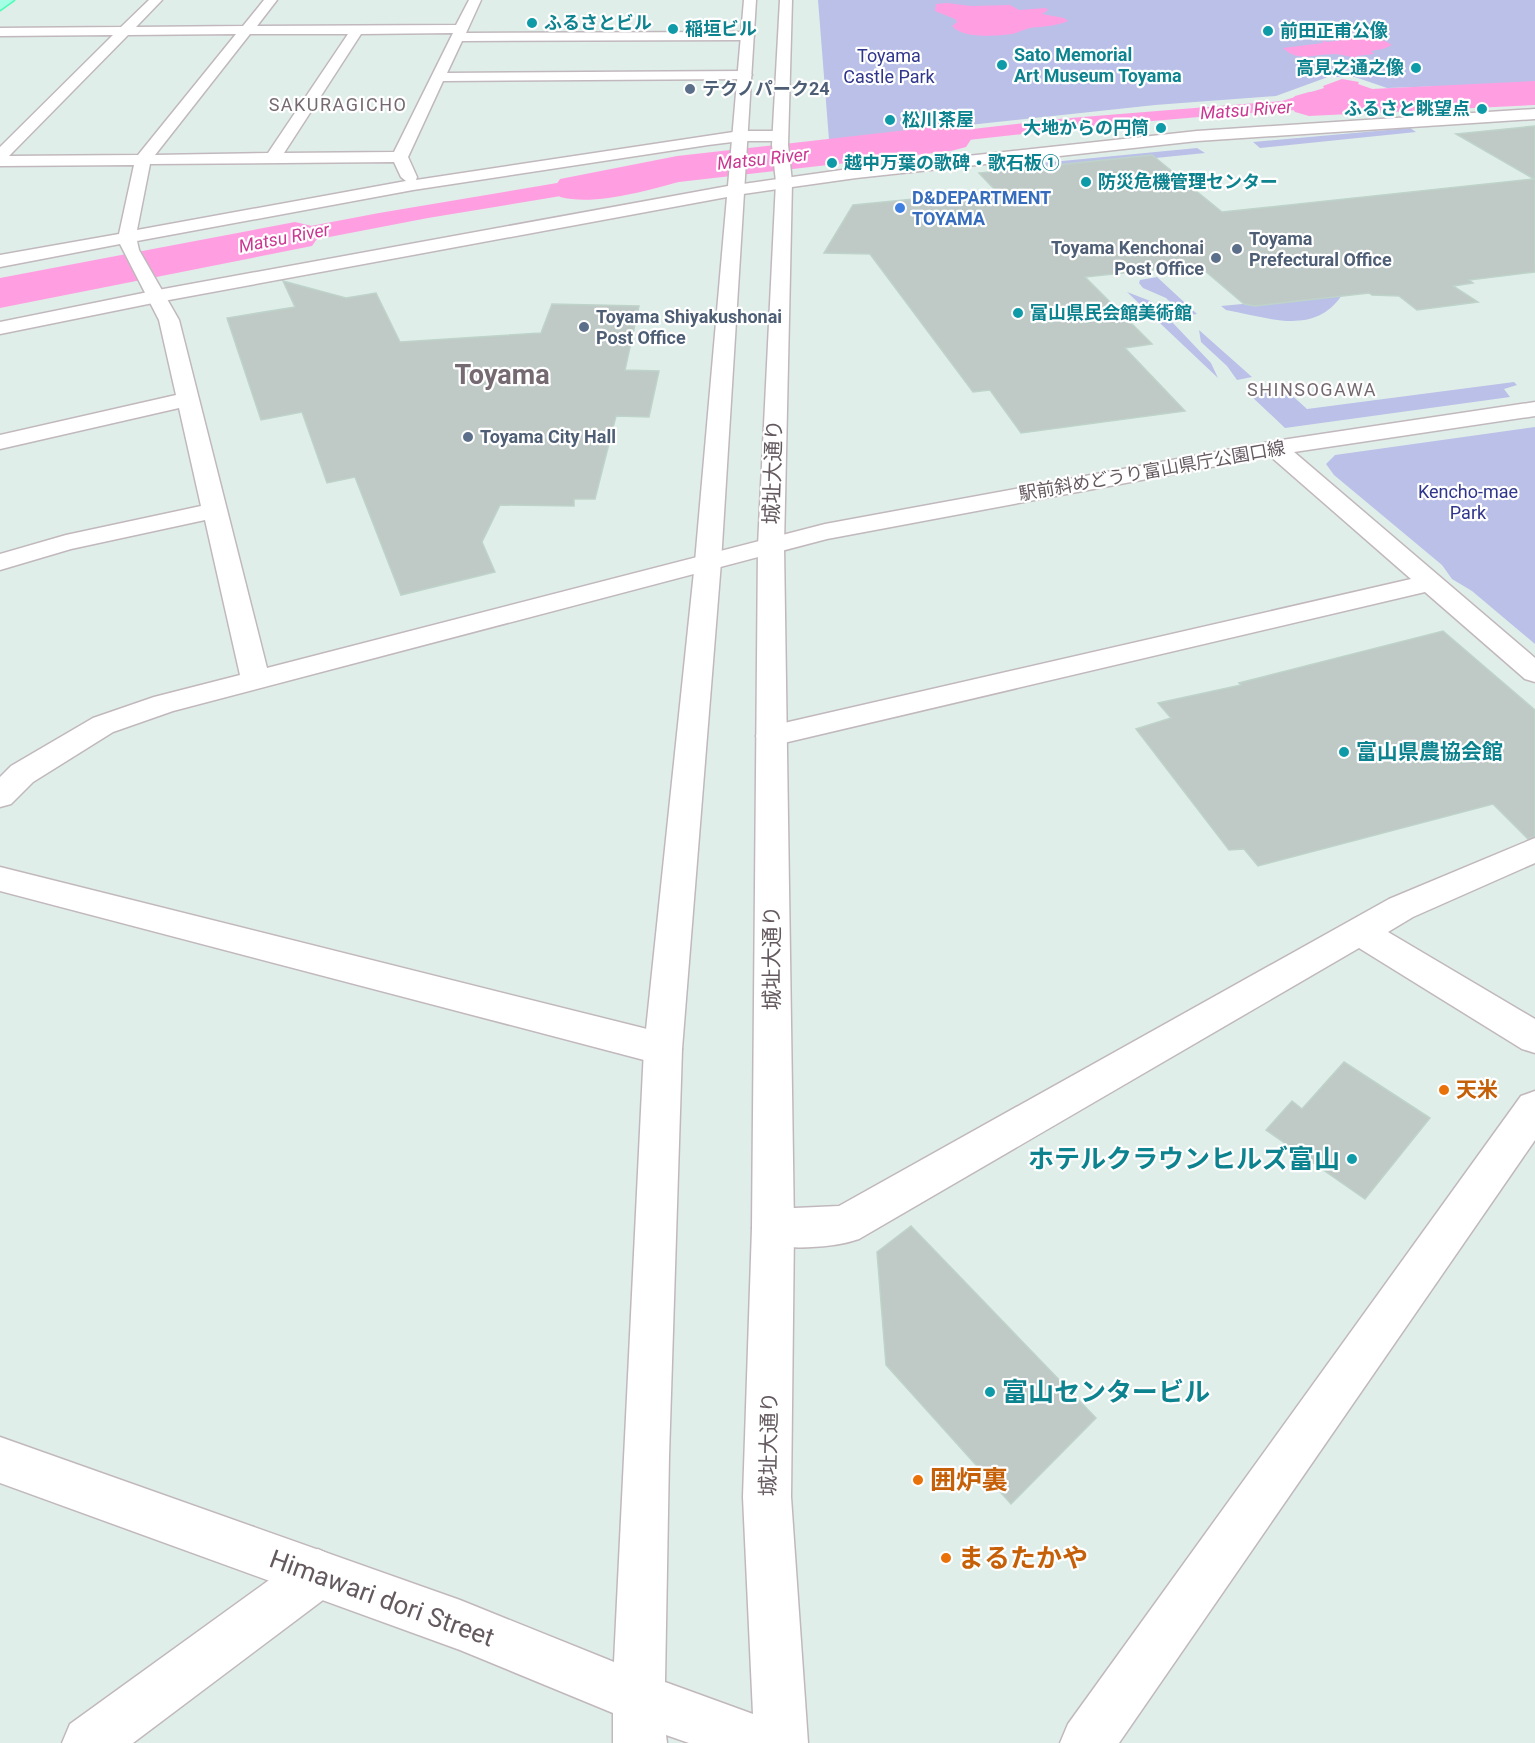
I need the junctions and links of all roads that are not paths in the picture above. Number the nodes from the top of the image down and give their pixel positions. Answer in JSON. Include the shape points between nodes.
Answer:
{"nodes":[{"id":1,"x":8,"y":0,"type":"edge"},
{"id":2,"x":156,"y":0,"type":"edge"},
{"id":3,"x":271,"y":0,"type":"edge"},
{"id":4,"x":475,"y":0,"type":"edge"},
{"id":5,"x":750,"y":0,"type":"edge"},
{"id":6,"x":786,"y":0,"type":"edge"},
{"id":7,"x":0,"y":6,"type":"edge"},
{"id":8,"x":248,"y":30,"type":"junction"},
{"id":9,"x":357,"y":30,"type":"junction"},
{"id":10,"x":127,"y":31,"type":"junction"},
{"id":11,"x":0,"y":32,"type":"edge"},
{"id":12,"x":459,"y":33,"type":"junction"},
{"id":13,"x":747,"y":36,"type":"junction"},
{"id":14,"x":745,"y":75,"type":"junction"},
{"id":15,"x":437,"y":77,"type":"junction"},
{"id":16,"x":1535,"y":114,"type":"edge"},
{"id":17,"x":780,"y":140,"type":"junction"},
{"id":18,"x":0,"y":156,"type":"edge"},
{"id":19,"x":273,"y":158,"type":"junction"},
{"id":20,"x":400,"y":158,"type":"junction"},
{"id":21,"x":143,"y":159,"type":"junction"},
{"id":22,"x":0,"y":161,"type":"edge"},
{"id":23,"x":738,"y":163,"type":"junction"},
{"id":24,"x":783,"y":178,"type":"junction"},
{"id":25,"x":413,"y":185,"type":"junction"},
{"id":26,"x":129,"y":243,"type":"junction"},
{"id":27,"x":0,"y":261,"type":"edge"},
{"id":28,"x":154,"y":290,"type":"junction"},
{"id":29,"x":0,"y":328,"type":"edge"},
{"id":30,"x":189,"y":399,"type":"junction"},
{"id":31,"x":1535,"y":409,"type":"edge"},
{"id":32,"x":0,"y":442,"type":"edge"},
{"id":33,"x":1275,"y":448,"type":"junction"},
{"id":34,"x":213,"y":511,"type":"junction"},
{"id":35,"x":771,"y":546,"type":"junction"},
{"id":36,"x":0,"y":562,"type":"edge"},
{"id":37,"x":708,"y":562,"type":"junction"},
{"id":38,"x":1429,"y":581,"type":"junction"},
{"id":39,"x":1535,"y":674,"type":"edge"},
{"id":40,"x":255,"y":679,"type":"junction"},
{"id":41,"x":771,"y":736,"type":"junction"},
{"id":42,"x":0,"y":796,"type":"edge"},
{"id":43,"x":1535,"y":850,"type":"edge"},
{"id":44,"x":0,"y":879,"type":"edge"},
{"id":45,"x":1360,"y":932,"type":"junction"},
{"id":46,"x":1535,"y":1038,"type":"edge"},
{"id":47,"x":663,"y":1049,"type":"junction"},
{"id":48,"x":1535,"y":1109,"type":"edge"},
{"id":49,"x":772,"y":1228,"type":"junction"},
{"id":50,"x":0,"y":1460,"type":"edge"},
{"id":51,"x":318,"y":1574,"type":"junction"},
{"id":52,"x":640,"y":1720,"type":"edge"},
{"id":53,"x":89,"y":1743,"type":"edge"},
{"id":54,"x":760,"y":1743,"type":"edge"},
{"id":55,"x":781,"y":1743,"type":"edge"},
{"id":56,"x":1087,"y":1743,"type":"edge"}],
"edges":[{"from":1,"to":7,"type":"main road"},
{"from":2,"to":10,"type":"street"},
{"from":3,"to":8,"type":"street"},
{"from":4,"to":12,"type":"street"},
{"from":5,"to":13,"type":"street"},
{"from":6,"to":17,"type":"street","name":"城址大通り"},
{"from":8,"to":9,"type":"street"},
{"from":8,"to":10,"type":"street"},
{"from":8,"to":21,"type":"street"},
{"from":9,"to":12,"type":"street"},
{"from":9,"to":19,"type":"street"},
{"from":10,"to":11,"type":"street"},
{"from":10,"to":18,"type":"street"},
{"from":12,"to":13,"type":"street"},
{"from":12,"to":15,"type":"street"},
{"from":13,"to":14,"type":"street"},
{"from":14,"to":15,"type":"street"},
{"from":14,"to":23,"type":"street"},
{"from":15,"to":20,"type":"street"},
{"from":16,"to":24,"type":"street","via":[[1224,133]]},
{"from":17,"to":23,"type":"street"},
{"from":17,"to":24,"type":"street","name":"城址大通り"},
{"from":19,"to":20,"type":"street"},
{"from":19,"to":21,"type":"street"},
{"from":20,"to":25,"type":"street"},
{"from":21,"to":22,"type":"street"},
{"from":21,"to":26,"type":"street"},
{"from":23,"to":24,"type":"street"},
{"from":23,"to":25,"type":"street"},
{"from":23,"to":28,"type":"street"},
{"from":23,"to":37,"type":"street"},
{"from":24,"to":35,"type":"street","name":"城址大通り"},
{"from":25,"to":26,"type":"street"},
{"from":26,"to":27,"type":"street"},
{"from":26,"to":28,"type":"street"},
{"from":28,"to":29,"type":"street"},
{"from":28,"to":30,"type":"street","via":[[169,320]]},
{"from":30,"to":32,"type":"street"},
{"from":30,"to":34,"type":"street"},
{"from":31,"to":33,"type":"street","name":"駅前斜めどうり富山県庁公園口線"},
{"from":33,"to":35,"type":"street","name":"駅前斜めどうり富山県庁公園口線","via":[[825,532]]},
{"from":33,"to":38,"type":"street"},
{"from":34,"to":36,"type":"street","via":[[66,543]]},
{"from":34,"to":40,"type":"street"},
{"from":35,"to":37,"type":"street","name":"駅前斜めどうり富山県庁公園口線"},
{"from":35,"to":41,"type":"street","name":"城址大通り"},
{"from":37,"to":40,"type":"street","name":"駅前斜めどうり富山県庁公園口線"},
{"from":37,"to":47,"type":"street"},
{"from":38,"to":39,"type":"street"},
{"from":38,"to":41,"type":"street"},
{"from":40,"to":42,"type":"street","name":"駅前斜めどうり富山県庁公園口線","via":[[103,725],[22,774]]},
{"from":41,"to":49,"type":"street","name":"城址大通り"},
{"from":43,"to":45,"type":"street","via":[[1401,908]]},
{"from":44,"to":47,"type":"street"},
{"from":45,"to":46,"type":"street"},
{"from":45,"to":49,"type":"street","via":[[844,1225]]},
{"from":47,"to":52,"type":"street","via":[[646,1456]]},
{"from":48,"to":56,"type":"street"},
{"from":49,"to":55,"type":"street","name":"城址大通り","via":[[767,1497]]},
{"from":50,"to":51,"type":"street","name":"Himawari dori Street"},
{"from":51,"to":52,"type":"street","name":"Himawari dori Street","via":[[460,1625]]},
{"from":51,"to":53,"type":"street"},
{"from":52,"to":54,"type":"street","name":"Himawari dori Street"}]}
